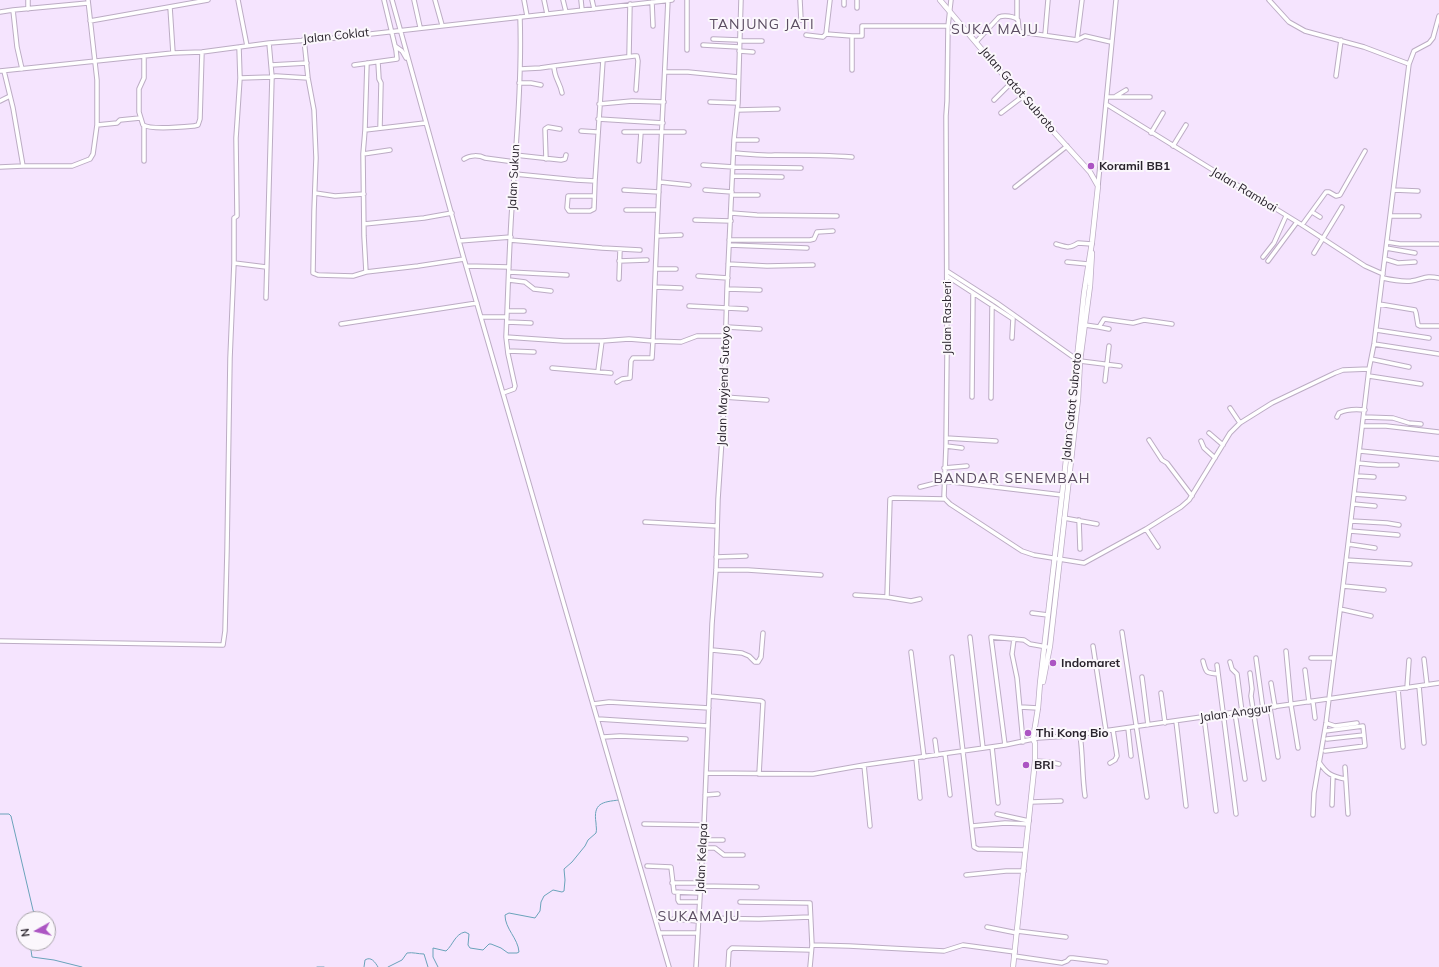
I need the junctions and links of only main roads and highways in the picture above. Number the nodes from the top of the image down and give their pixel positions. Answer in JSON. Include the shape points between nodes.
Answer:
{"nodes":[{"id":1,"x":940,"y":0,"type":"edge"},
{"id":2,"x":1092,"y":245,"type":"junction"},
{"id":3,"x":1078,"y":360,"type":"junction"},
{"id":4,"x":1057,"y":559,"type":"junction"},
{"id":5,"x":1047,"y":647,"type":"junction"},
{"id":6,"x":1041,"y":683,"type":"junction"},
{"id":7,"x":1035,"y":740,"type":"junction"},
{"id":8,"x":1013,"y":967,"type":"edge"}],
"edges":[{"from":1,"to":2,"type":"main road","name":"Jalan Gatot Subroto","via":[[1022,97],[1091,173],[1098,186]]},
{"from":2,"to":3,"type":"main road","name":"Jalan Gatot Subroto"},
{"from":2,"to":3,"type":"main road","via":[[1085,325]]},
{"from":3,"to":4,"type":"main road","name":"Jalan Gatot Subroto"},
{"from":3,"to":4,"type":"main road","via":[[1078,399]]},
{"from":4,"to":5,"type":"main road"},
{"from":4,"to":5,"type":"main road","name":"Jalan Gatot Subroto","via":[[1048,615]]},
{"from":5,"to":6,"type":"main road","name":"Jalan Gatot Subroto"},
{"from":6,"to":7,"type":"main road"},
{"from":6,"to":7,"type":"main road","name":"Jalan Gatot Subroto"},
{"from":7,"to":8,"type":"main road","name":"Jalan Gatot Subroto"}]}
